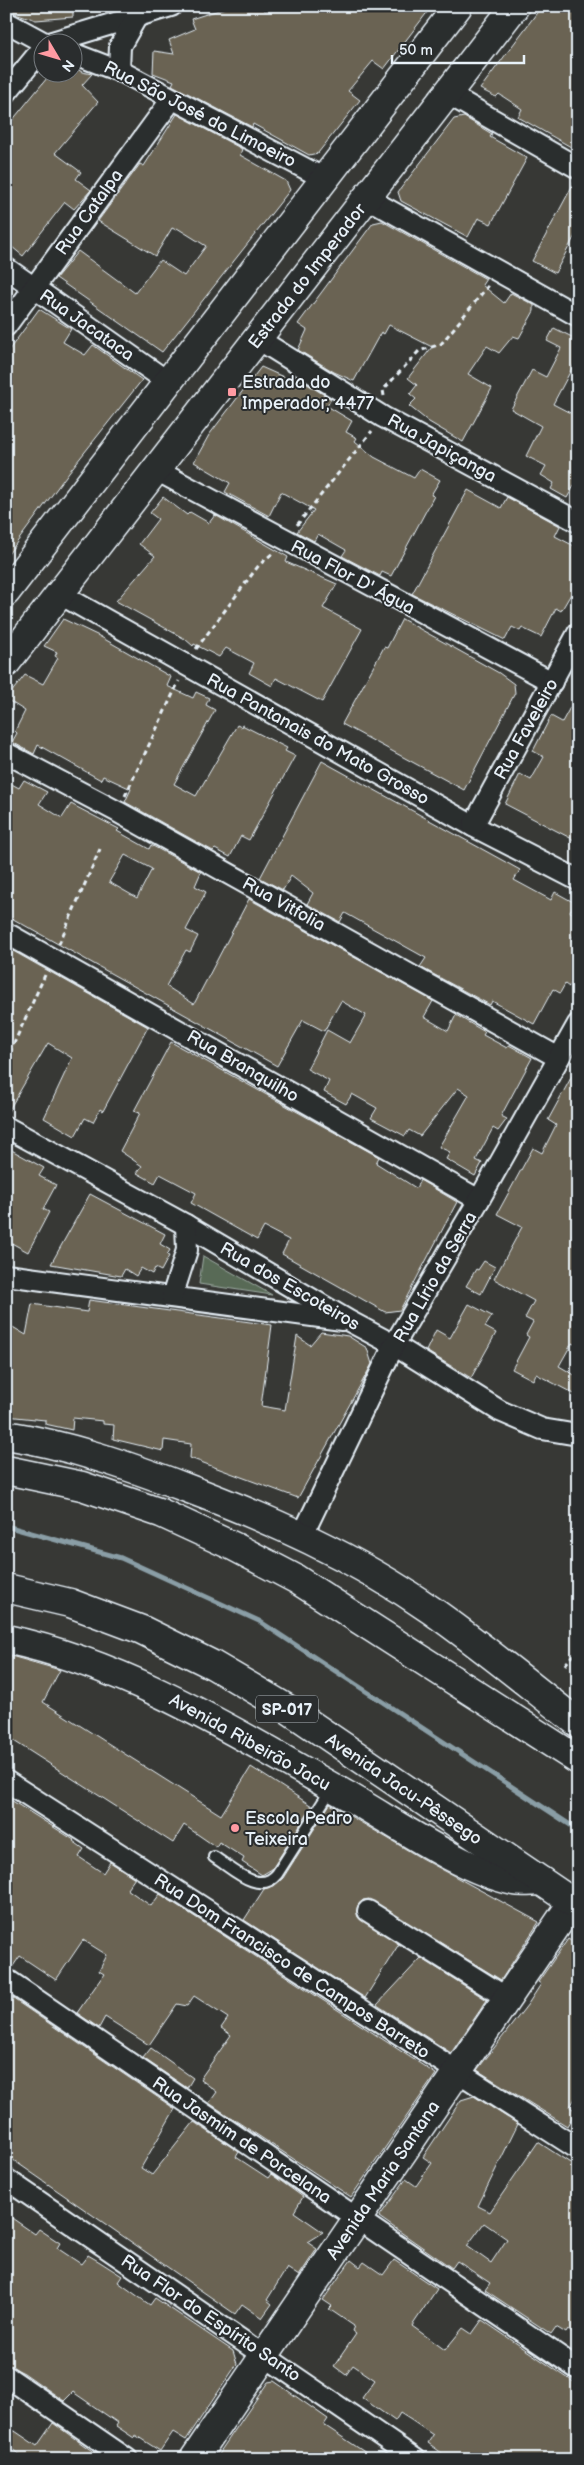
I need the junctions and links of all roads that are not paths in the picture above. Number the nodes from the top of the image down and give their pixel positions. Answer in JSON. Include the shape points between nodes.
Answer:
{"nodes":[{"id":1,"x":171,"y":6,"type":"edge"},
{"id":2,"x":458,"y":6,"type":"edge"},
{"id":3,"x":510,"y":8,"type":"edge"},
{"id":4,"x":138,"y":16,"type":"junction"},
{"id":5,"x":6,"y":22,"type":"edge"},
{"id":6,"x":82,"y":33,"type":"edge"},
{"id":7,"x":32,"y":36,"type":"edge"},
{"id":8,"x":82,"y":57,"type":"edge"},
{"id":9,"x":32,"y":60,"type":"edge"},
{"id":10,"x":119,"y":71,"type":"junction"},
{"id":11,"x":6,"y":93,"type":"edge"},
{"id":12,"x":448,"y":94,"type":"junction"},
{"id":13,"x":172,"y":99,"type":"junction"},
{"id":14,"x":578,"y":168,"type":"edge"},
{"id":15,"x":325,"y":179,"type":"junction"},
{"id":16,"x":367,"y":198,"type":"junction"},
{"id":17,"x":6,"y":268,"type":"edge"},
{"id":18,"x":34,"y":288,"type":"junction"},
{"id":19,"x":578,"y":316,"type":"edge"},
{"id":20,"x":6,"y":326,"type":"edge"},
{"id":21,"x":258,"y":339,"type":"junction"},
{"id":22,"x":168,"y":382,"type":"junction"},
{"id":23,"x":156,"y":470,"type":"junction"},
{"id":24,"x":578,"y":522,"type":"edge"},
{"id":25,"x":11,"y":578,"type":"edge"},
{"id":26,"x":60,"y":594,"type":"junction"},
{"id":27,"x":578,"y":633,"type":"edge"},
{"id":28,"x":6,"y":663,"type":"edge"},
{"id":29,"x":552,"y":682,"type":"junction"},
{"id":30,"x":6,"y":753,"type":"edge"},
{"id":31,"x":473,"y":826,"type":"junction"},
{"id":32,"x":578,"y":880,"type":"edge"},
{"id":33,"x":6,"y":933,"type":"edge"},
{"id":34,"x":578,"y":1024,"type":"edge"},
{"id":35,"x":559,"y":1058,"type":"junction"},
{"id":36,"x":6,"y":1127,"type":"edge"},
{"id":37,"x":479,"y":1200,"type":"junction"},
{"id":38,"x":186,"y":1226,"type":"junction"},
{"id":39,"x":6,"y":1275,"type":"edge"},
{"id":40,"x":172,"y":1297,"type":"junction"},
{"id":41,"x":349,"y":1321,"type":"junction"},
{"id":42,"x":394,"y":1345,"type":"junction"},
{"id":43,"x":6,"y":1434,"type":"edge"},
{"id":44,"x":578,"y":1435,"type":"edge"},
{"id":45,"x":6,"y":1470,"type":"edge"},
{"id":46,"x":302,"y":1536,"type":"junction"},
{"id":47,"x":6,"y":1588,"type":"edge"},
{"id":48,"x":6,"y":1639,"type":"edge"},
{"id":49,"x":578,"y":1723,"type":"edge"},
{"id":50,"x":578,"y":1760,"type":"edge"},
{"id":51,"x":6,"y":1781,"type":"edge"},
{"id":52,"x":333,"y":1787,"type":"junction"},
{"id":53,"x":214,"y":1857,"type":"dead end"},
{"id":54,"x":541,"y":1881,"type":"junction"},
{"id":55,"x":575,"y":1905,"type":"edge"},
{"id":56,"x":368,"y":1911,"type":"dead end"},
{"id":57,"x":6,"y":1979,"type":"edge"},
{"id":58,"x":507,"y":1998,"type":"junction"},
{"id":59,"x":457,"y":2072,"type":"junction"},
{"id":60,"x":578,"y":2149,"type":"edge"},
{"id":61,"x":6,"y":2179,"type":"edge"},
{"id":62,"x":356,"y":2218,"type":"junction"},
{"id":63,"x":264,"y":2354,"type":"junction"},
{"id":64,"x":578,"y":2369,"type":"edge"},
{"id":65,"x":6,"y":2376,"type":"edge"},
{"id":66,"x":127,"y":2459,"type":"edge"},
{"id":67,"x":194,"y":2459,"type":"edge"},
{"id":68,"x":415,"y":2459,"type":"edge"}],
"edges":[{"from":1,"to":4,"type":"street"},
{"from":2,"to":15,"type":"main road"},
{"from":3,"to":12,"type":"main road","name":"Estrada do Imperador"},
{"from":4,"to":6,"type":"street"},
{"from":4,"to":10,"type":"street","via":[[120,46]]},
{"from":5,"to":7,"type":"street"},
{"from":8,"to":10,"type":"street","name":"Rua São José do Limoeiro"},
{"from":9,"to":11,"type":"street"},
{"from":10,"to":13,"type":"street","name":"Rua São José do Limoeiro"},
{"from":12,"to":14,"type":"street"},
{"from":12,"to":16,"type":"main road","name":"Estrada do Imperador"},
{"from":13,"to":15,"type":"street","name":"Rua São José do Limoeiro"},
{"from":13,"to":18,"type":"street","name":"Rua Catalpa"},
{"from":15,"to":22,"type":"main road"},
{"from":16,"to":19,"type":"street"},
{"from":16,"to":21,"type":"main road","name":"Estrada do Imperador"},
{"from":17,"to":18,"type":"street","name":"Rua Jacataca"},
{"from":18,"to":20,"type":"street","name":"Rua Catalpa"},
{"from":18,"to":22,"type":"street","name":"Rua Jacataca"},
{"from":21,"to":23,"type":"main road","name":"Estrada do Imperador"},
{"from":21,"to":24,"type":"street","name":"Rua Japiçanga","via":[[383,417]]},
{"from":22,"to":25,"type":"main road"},
{"from":23,"to":26,"type":"main road","name":"Estrada do Imperador"},
{"from":23,"to":29,"type":"street","name":"Rua Flor D' Água"},
{"from":26,"to":28,"type":"main road","name":"Estrada do Imperador"},
{"from":26,"to":31,"type":"street","name":"Rua Pantanais do Mato Grosso"},
{"from":27,"to":29,"type":"street","name":"Rua Faveleiro"},
{"from":29,"to":31,"type":"street","name":"Rua Faveleiro"},
{"from":30,"to":35,"type":"street","name":"Rua Vitfolia"},
{"from":31,"to":32,"type":"street","name":"Rua Pantanais do Mato Grosso"},
{"from":33,"to":37,"type":"street","name":"Rua Branquilho"},
{"from":34,"to":35,"type":"street","name":"Rua Lírio da Serra"},
{"from":35,"to":37,"type":"street","name":"Rua Lírio da Serra"},
{"from":36,"to":38,"type":"street","name":"Rua dos Escoteiros"},
{"from":37,"to":42,"type":"street","name":"Rua Lírio da Serra"},
{"from":38,"to":40,"type":"street","via":[[187,1250]]},
{"from":38,"to":41,"type":"street","name":"Rua dos Escoteiros"},
{"from":39,"to":40,"type":"street"},
{"from":40,"to":41,"type":"street"},
{"from":41,"to":42,"type":"street","name":"Rua dos Escoteiros"},
{"from":42,"to":44,"type":"street","name":"Rua dos Escoteiros","via":[[500,1411],[542,1429]]},
{"from":42,"to":46,"type":"street","name":"Rua Lírio da Serra"},
{"from":43,"to":46,"type":"main road","via":[[46,1441],[123,1464]]},
{"from":45,"to":50,"type":"main road","via":[[82,1486],[161,1513],[235,1547],[296,1579]]},
{"from":46,"to":49,"type":"main road","via":[[380,1578],[430,1610]]},
{"from":47,"to":54,"type":"main road","name":"Avenida Jacu-Pêssego","number":"SP-017","via":[[70,1603],[142,1630],[213,1665],[288,1709]]},
{"from":48,"to":52,"type":"main road","name":"Avenida Ribeirão Jacu","via":[[39,1646],[114,1671],[188,1707]]},
{"from":51,"to":59,"type":"street","name":"Rua Dom Francisco de Campos Barreto"},
{"from":52,"to":53,"type":"lane","via":[[268,1883],[256,1883]]},
{"from":52,"to":54,"type":"main road","name":"Avenida Ribeirão Jacu","via":[[484,1872],[516,1881]]},
{"from":54,"to":55,"type":"main road","name":"Avenida Jacu-Pêssego","number":"SP-017"},
{"from":55,"to":58,"type":"main road","name":"Avenida Maria Santana"},
{"from":56,"to":58,"type":"street"},
{"from":57,"to":62,"type":"street","name":"Rua Jasmim de Porcelana"},
{"from":58,"to":59,"type":"main road","name":"Avenida Maria Santana"},
{"from":59,"to":60,"type":"street","name":"Rua Dom Francisco de Campos Barreto"},
{"from":59,"to":62,"type":"main road","name":"Avenida Maria Santana"},
{"from":61,"to":63,"type":"street","name":"Rua Flor do Espírito Santo"},
{"from":62,"to":63,"type":"main road","name":"Avenida Maria Santana"},
{"from":62,"to":64,"type":"street","name":"Rua Jasmim de Porcelana"},
{"from":63,"to":67,"type":"main road","name":"Avenida Maria Santana"},
{"from":63,"to":68,"type":"street","name":"Rua Flor do Espírito Santo"},
{"from":65,"to":66,"type":"street"}]}
